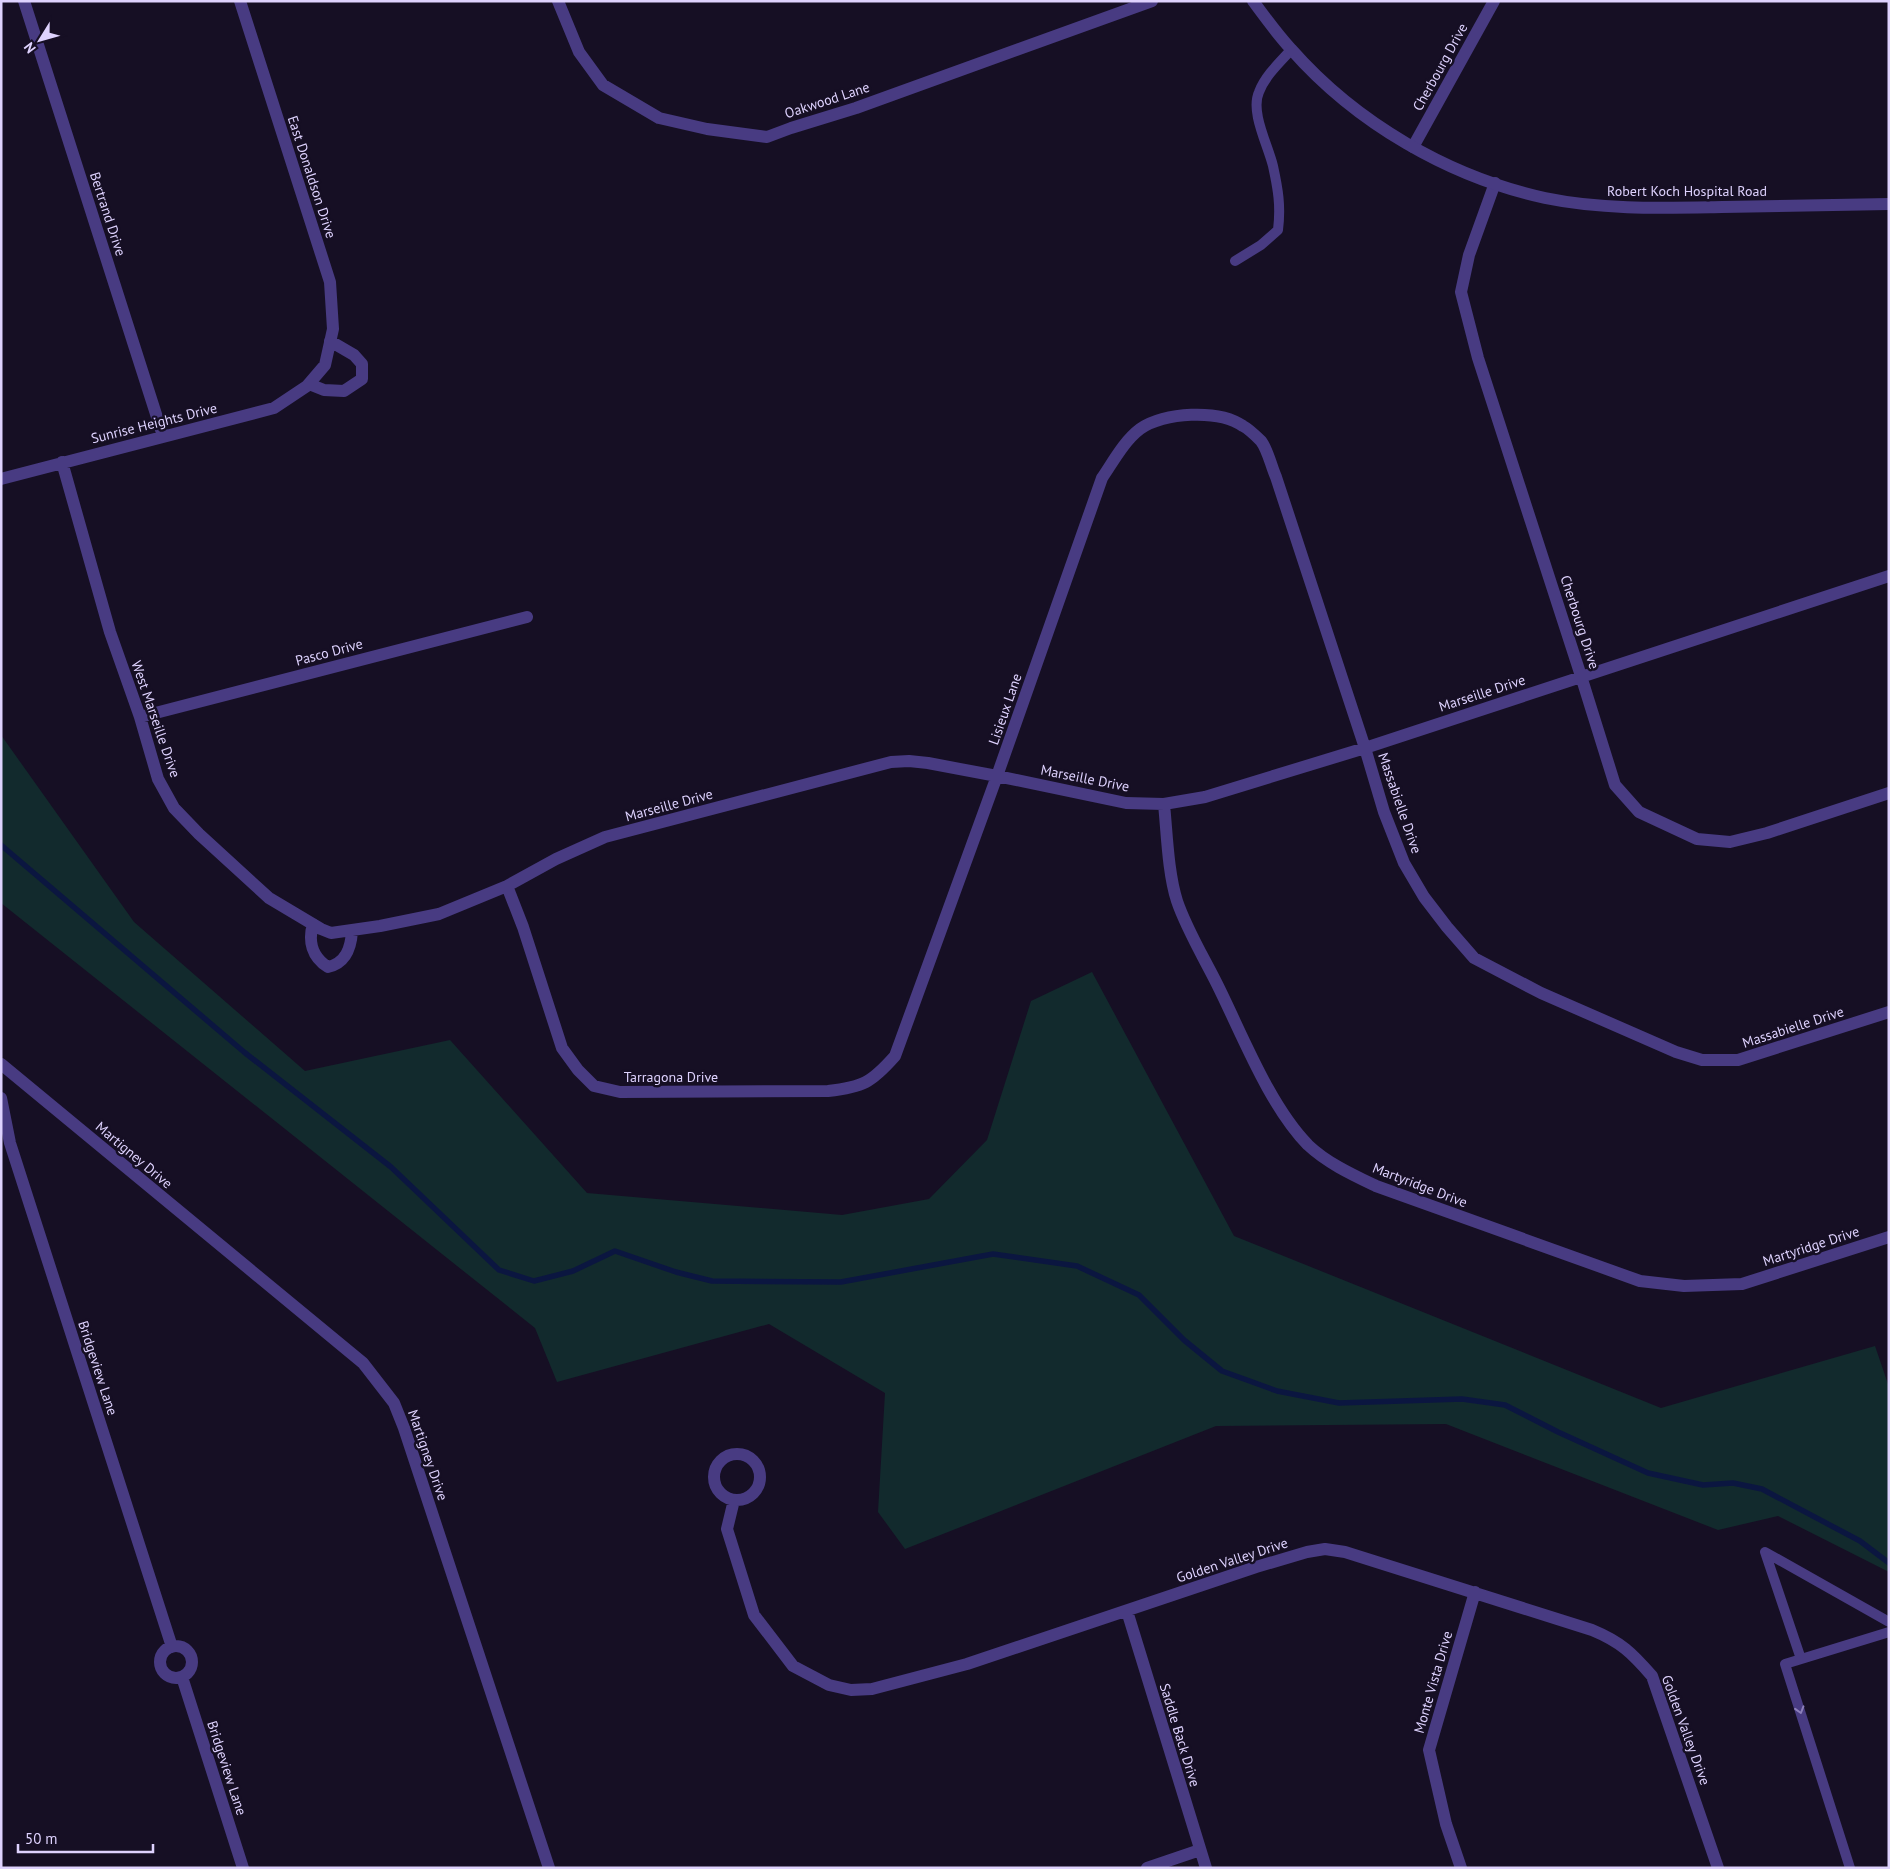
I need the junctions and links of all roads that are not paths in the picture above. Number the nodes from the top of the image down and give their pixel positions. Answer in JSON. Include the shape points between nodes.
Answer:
{"nodes":[{"id":1,"x":24,"y":1,"type":"edge"},
{"id":2,"x":240,"y":1,"type":"edge"},
{"id":3,"x":558,"y":1,"type":"edge"},
{"id":4,"x":1152,"y":1,"type":"edge"},
{"id":5,"x":1253,"y":1,"type":"edge"},
{"id":6,"x":1494,"y":1,"type":"edge"},
{"id":7,"x":1291,"y":50,"type":"junction"},
{"id":8,"x":1413,"y":147,"type":"junction"},
{"id":9,"x":1495,"y":183,"type":"junction"},
{"id":10,"x":1889,"y":204,"type":"edge"},
{"id":11,"x":1235,"y":261,"type":"dead end"},
{"id":12,"x":330,"y":341,"type":"junction"},
{"id":13,"x":325,"y":365,"type":"joint"},
{"id":14,"x":309,"y":384,"type":"junction"},
{"id":15,"x":1216,"y":416,"type":"joint"},
{"id":16,"x":163,"y":436,"type":"junction"},
{"id":17,"x":62,"y":462,"type":"junction"},
{"id":18,"x":1,"y":479,"type":"edge"},
{"id":19,"x":1889,"y":576,"type":"edge"},
{"id":20,"x":527,"y":616,"type":"dead end"},
{"id":21,"x":1581,"y":676,"type":"junction"},
{"id":22,"x":140,"y":717,"type":"junction"},
{"id":23,"x":1365,"y":748,"type":"junction"},
{"id":24,"x":997,"y":776,"type":"junction"},
{"id":25,"x":1889,"y":793,"type":"edge"},
{"id":26,"x":1164,"y":804,"type":"junction"},
{"id":27,"x":507,"y":886,"type":"junction"},
{"id":28,"x":314,"y":924,"type":"junction"},
{"id":29,"x":352,"y":931,"type":"junction"},
{"id":30,"x":331,"y":933,"type":"joint"},
{"id":31,"x":1889,"y":1012,"type":"edge"},
{"id":32,"x":1,"y":1064,"type":"edge"},
{"id":33,"x":877,"y":1076,"type":"joint"},
{"id":34,"x":1,"y":1098,"type":"edge"},
{"id":35,"x":1889,"y":1237,"type":"edge"},
{"id":36,"x":734,"y":1500,"type":"dead end"},
{"id":37,"x":1475,"y":1592,"type":"junction"},
{"id":38,"x":1126,"y":1610,"type":"junction"},
{"id":39,"x":1889,"y":1622,"type":"edge"},
{"id":40,"x":1889,"y":1632,"type":"edge"},
{"id":41,"x":172,"y":1647,"type":"junction"},
{"id":42,"x":1801,"y":1659,"type":"junction"},
{"id":43,"x":182,"y":1677,"type":"junction"},
{"id":44,"x":1200,"y":1850,"type":"junction"},
{"id":45,"x":243,"y":1868,"type":"edge"},
{"id":46,"x":549,"y":1868,"type":"edge"},
{"id":47,"x":1147,"y":1868,"type":"edge"},
{"id":48,"x":1206,"y":1868,"type":"edge"},
{"id":49,"x":1461,"y":1868,"type":"edge"},
{"id":50,"x":1718,"y":1868,"type":"edge"},
{"id":51,"x":1850,"y":1868,"type":"edge"}],
"edges":[{"from":1,"to":16,"type":"street","name":"Bertrand Drive"},
{"from":2,"to":12,"type":"street","name":"East Donaldson Drive","via":[[330,282],[333,329]]},
{"from":3,"to":4,"type":"street","name":"Oakwood Lane","via":[[579,52],[603,85],[659,118],[707,129],[767,137]]},
{"from":5,"to":7,"type":"street","name":"Robert Koch Hospital Road"},
{"from":6,"to":8,"type":"street","name":"Cherbourg Drive"},
{"from":7,"to":8,"type":"street","name":"Robert Koch Hospital Road","via":[[1357,110]]},
{"from":7,"to":11,"type":"lane","via":[[1258,92],[1256,105],[1273,164],[1281,210],[1278,230]]},
{"from":8,"to":9,"type":"street","name":"Robert Koch Hospital Road"},
{"from":9,"to":10,"type":"street","name":"Robert Koch Hospital Road","via":[[1546,198],[1622,207]]},
{"from":9,"to":21,"type":"street","name":"Cherbourg Drive","via":[[1469,255],[1461,292],[1478,358]]},
{"from":12,"to":13,"type":"street","name":"East Donaldson Drive"},
{"from":12,"to":14,"type":"street","via":[[354,355],[362,364],[362,379],[344,391],[324,390]]},
{"from":13,"to":14,"type":"street","name":"Sunrise Heights Drive"},
{"from":14,"to":16,"type":"street","name":"Sunrise Heights Drive","via":[[274,408]]},
{"from":15,"to":23,"type":"street","name":"Massabielle Drive","via":[[1243,425],[1262,443]]},
{"from":15,"to":24,"type":"street","name":"Lisieux Lane","via":[[1190,414],[1161,419],[1139,429],[1102,478]]},
{"from":16,"to":17,"type":"street","name":"Sunrise Heights Drive"},
{"from":17,"to":18,"type":"street","name":"Sunrise Heights Drive"},
{"from":17,"to":22,"type":"street","name":"West Marseille Drive","via":[[110,632]]},
{"from":19,"to":21,"type":"street","name":"Marseille Drive"},
{"from":20,"to":22,"type":"street","name":"Pasco Drive"},
{"from":21,"to":23,"type":"street","name":"Marseille Drive"},
{"from":21,"to":25,"type":"street","name":"Cherbourg Drive","via":[[1615,785],[1639,812],[1696,839],[1730,842]]},
{"from":22,"to":28,"type":"street","name":"West Marseille Drive","via":[[158,779],[174,808],[269,898]]},
{"from":23,"to":26,"type":"street","name":"Marseille Drive","via":[[1205,797]]},
{"from":23,"to":31,"type":"street","name":"Massabielle Drive","via":[[1384,812],[1401,854],[1424,897],[1474,958],[1541,993],[1676,1052],[1702,1060],[1738,1060]]},
{"from":24,"to":26,"type":"street","name":"Marseille Drive","via":[[1126,803]]},
{"from":24,"to":27,"type":"street","name":"Marseille Drive","via":[[928,763],[891,762],[605,837]]},
{"from":24,"to":33,"type":"street","name":"Lisieux Lane","via":[[895,1056]]},
{"from":26,"to":35,"type":"street","name":"Martyridge Drive","via":[[1168,854],[1177,901],[1192,933],[1287,1120],[1309,1146],[1335,1165],[1376,1186],[1640,1281],[1666,1285],[1706,1287],[1742,1284]]},
{"from":27,"to":29,"type":"street","name":"Marseille Drive","via":[[439,914]]},
{"from":27,"to":33,"type":"street","name":"Tarragona Drive","via":[[562,1048],[594,1086],[620,1092],[828,1091],[854,1088]]},
{"from":28,"to":29,"type":"street","via":[[310,934],[314,953],[328,967],[344,959],[352,944]]},
{"from":28,"to":30,"type":"street","name":"West Marseille Drive"},
{"from":29,"to":30,"type":"street","name":"Marseille Drive"},
{"from":32,"to":46,"type":"street","name":"Martigney Drive","via":[[362,1363],[394,1403]]},
{"from":34,"to":41,"type":"street","name":"Bridgeview Lane","via":[[10,1143]]},
{"from":36,"to":38,"type":"street","name":"Golden Valley Drive","via":[[727,1530],[754,1615],[793,1666],[829,1685],[851,1690],[872,1688],[929,1675]]},
{"from":37,"to":38,"type":"street","name":"Golden Valley Drive","via":[[1345,1552],[1325,1549],[1256,1567]]},
{"from":37,"to":49,"type":"street","name":"Monte Vista Drive","via":[[1429,1750],[1446,1824]]},
{"from":37,"to":50,"type":"street","name":"Golden Valley Drive","via":[[1592,1630],[1612,1638],[1630,1651],[1652,1676]]},
{"from":38,"to":44,"type":"street","name":"Saddle Back Drive"},
{"from":39,"to":42,"type":"lane","via":[[1765,1552]]},
{"from":40,"to":42,"type":"lane"},
{"from":41,"to":43,"type":"street","via":[[182,1647],[192,1659],[191,1669]]},
{"from":41,"to":43,"type":"street","via":[[163,1652],[160,1663],[168,1676]]},
{"from":42,"to":51,"type":"lane","one_way":true,"via":[[1785,1664]]},
{"from":43,"to":45,"type":"street","name":"Bridgeview Lane"},
{"from":44,"to":47,"type":"street"},
{"from":44,"to":48,"type":"street","name":"Saddle Back Drive"}]}
